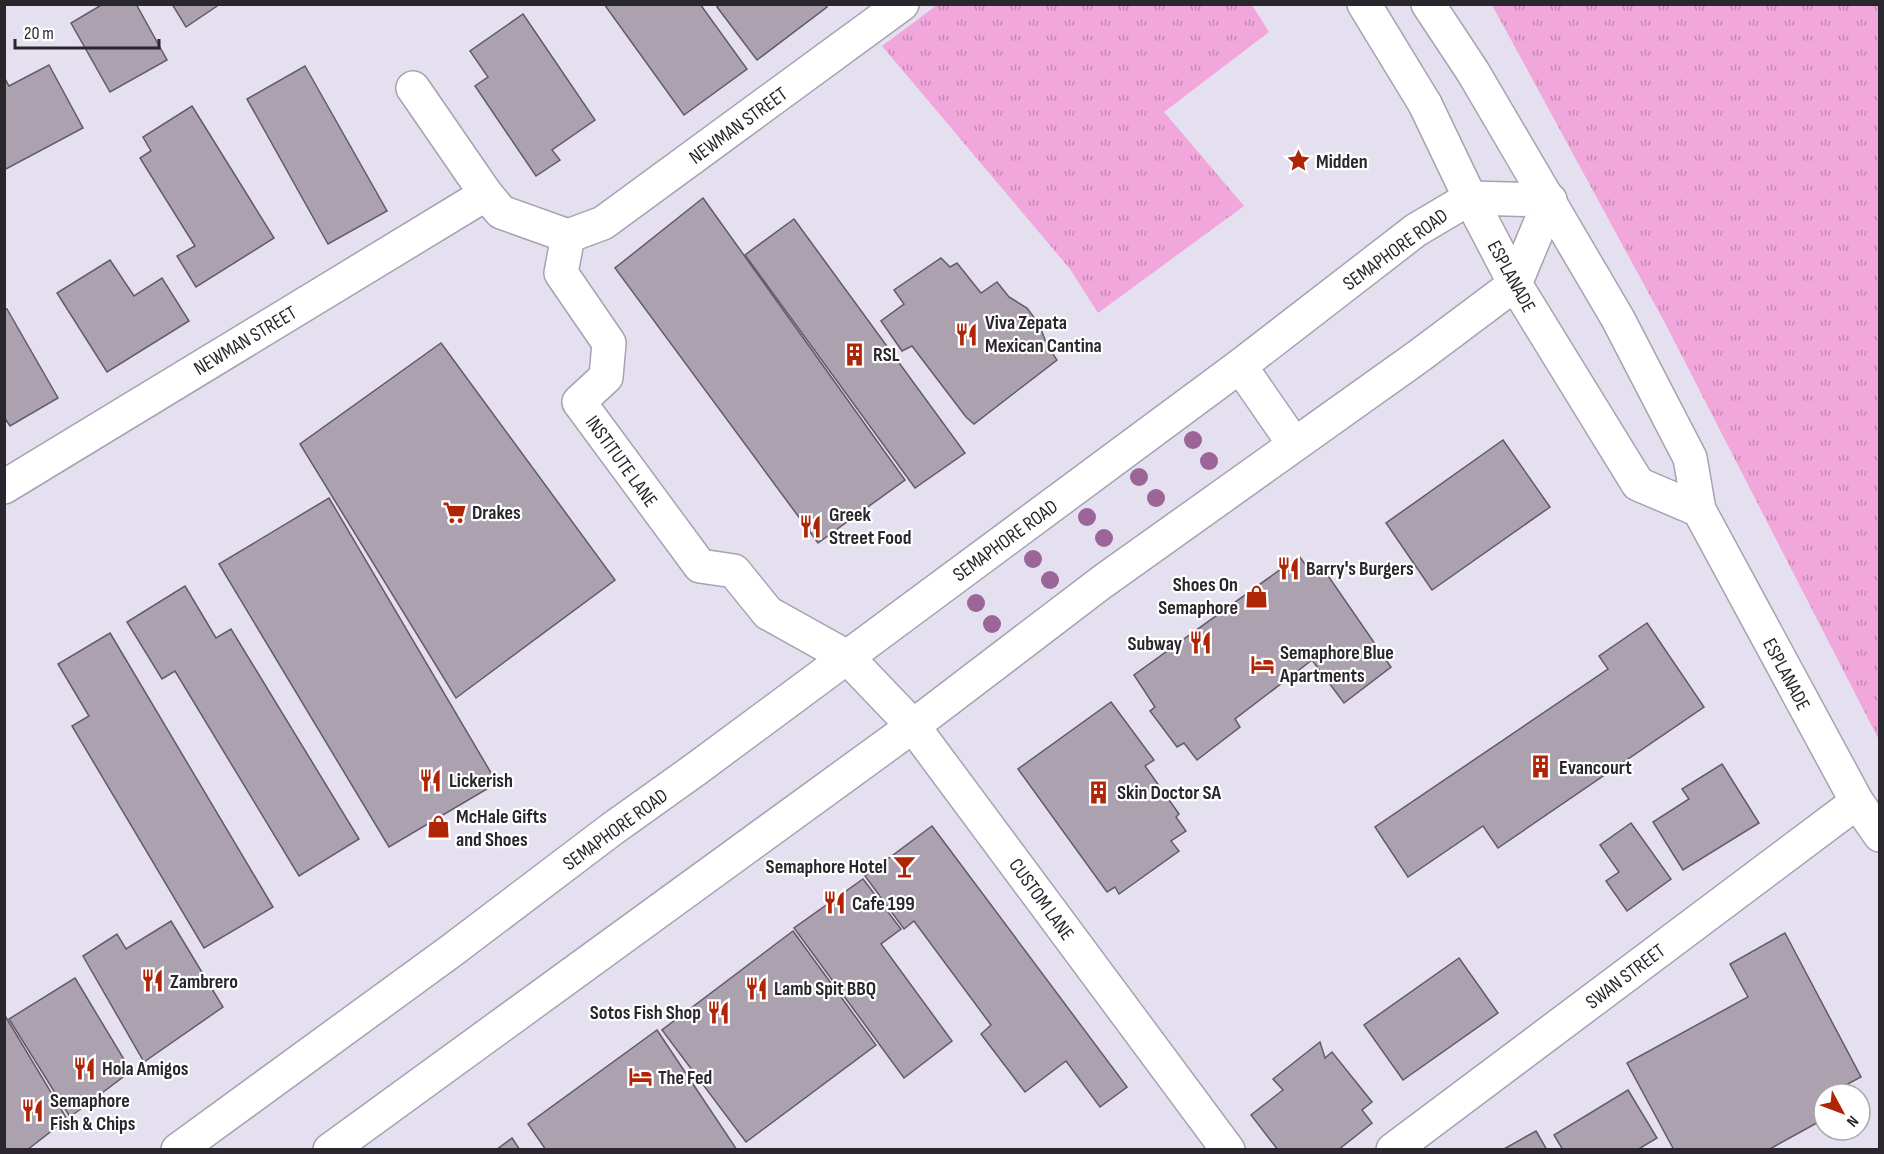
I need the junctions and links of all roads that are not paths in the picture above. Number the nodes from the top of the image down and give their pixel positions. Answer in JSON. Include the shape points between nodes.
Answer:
{"nodes":[{"id":1,"x":902,"y":4,"type":"edge"},
{"id":2,"x":1364,"y":4,"type":"edge"},
{"id":3,"x":1428,"y":4,"type":"edge"},
{"id":4,"x":413,"y":88,"type":"dead end"},
{"id":5,"x":486,"y":194,"type":"junction"},
{"id":6,"x":1470,"y":198,"type":"junction"},
{"id":7,"x":1550,"y":200,"type":"junction"},
{"id":8,"x":568,"y":236,"type":"junction"},
{"id":9,"x":1515,"y":284,"type":"junction"},
{"id":10,"x":1240,"y":366,"type":"junction"},
{"id":11,"x":1294,"y":444,"type":"junction"},
{"id":12,"x":4,"y":486,"type":"edge"},
{"id":13,"x":1699,"y":510,"type":"junction"},
{"id":14,"x":847,"y":657,"type":"junction"},
{"id":15,"x":914,"y":726,"type":"junction"},
{"id":16,"x":1857,"y":802,"type":"junction"},
{"id":17,"x":1880,"y":835,"type":"edge"},
{"id":18,"x":178,"y":1149,"type":"edge"},
{"id":19,"x":330,"y":1149,"type":"edge"},
{"id":20,"x":1228,"y":1149,"type":"edge"},
{"id":21,"x":1393,"y":1149,"type":"edge"}],
"edges":[{"from":1,"to":8,"type":"street","name":"NEWMAN STREET","via":[[603,223]]},
{"from":2,"to":6,"type":"street","name":"ESPLANADE","via":[[1425,104]]},
{"from":3,"to":7,"type":"street","name":"ESPLANADE"},
{"from":4,"to":5,"type":"street"},
{"from":5,"to":8,"type":"street","via":[[501,212]]},
{"from":5,"to":12,"type":"street","name":"NEWMAN STREET"},
{"from":6,"to":7,"type":"street","name":"SEMAPHORE ROAD"},
{"from":6,"to":9,"type":"street","name":"ESPLANADE"},
{"from":6,"to":10,"type":"street","name":"SEMAPHORE ROAD","via":[[1416,230]]},
{"from":7,"to":9,"type":"street"},
{"from":7,"to":13,"type":"street","name":"ESPLANADE","via":[[1618,319],[1690,458]]},
{"from":8,"to":14,"type":"street","name":"INSTITUTE LANE","via":[[561,273],[609,343],[606,377],[579,402],[700,566],[734,572],[768,614]]},
{"from":9,"to":11,"type":"street"},
{"from":9,"to":13,"type":"street","name":"ESPLANADE","via":[[1638,484]]},
{"from":10,"to":11,"type":"street"},
{"from":10,"to":14,"type":"street","name":"SEMAPHORE ROAD"},
{"from":11,"to":15,"type":"street","via":[[1102,582]]},
{"from":13,"to":16,"type":"street","name":"ESPLANADE"},
{"from":14,"to":15,"type":"street","name":"CUSTOM LANE"},
{"from":14,"to":18,"type":"street","name":"SEMAPHORE ROAD"},
{"from":15,"to":19,"type":"street"},
{"from":15,"to":20,"type":"street","name":"CUSTOM LANE"},
{"from":16,"to":17,"type":"street","name":"ESPLANADE"},
{"from":16,"to":21,"type":"street","name":"SWAN STREET"}]}
